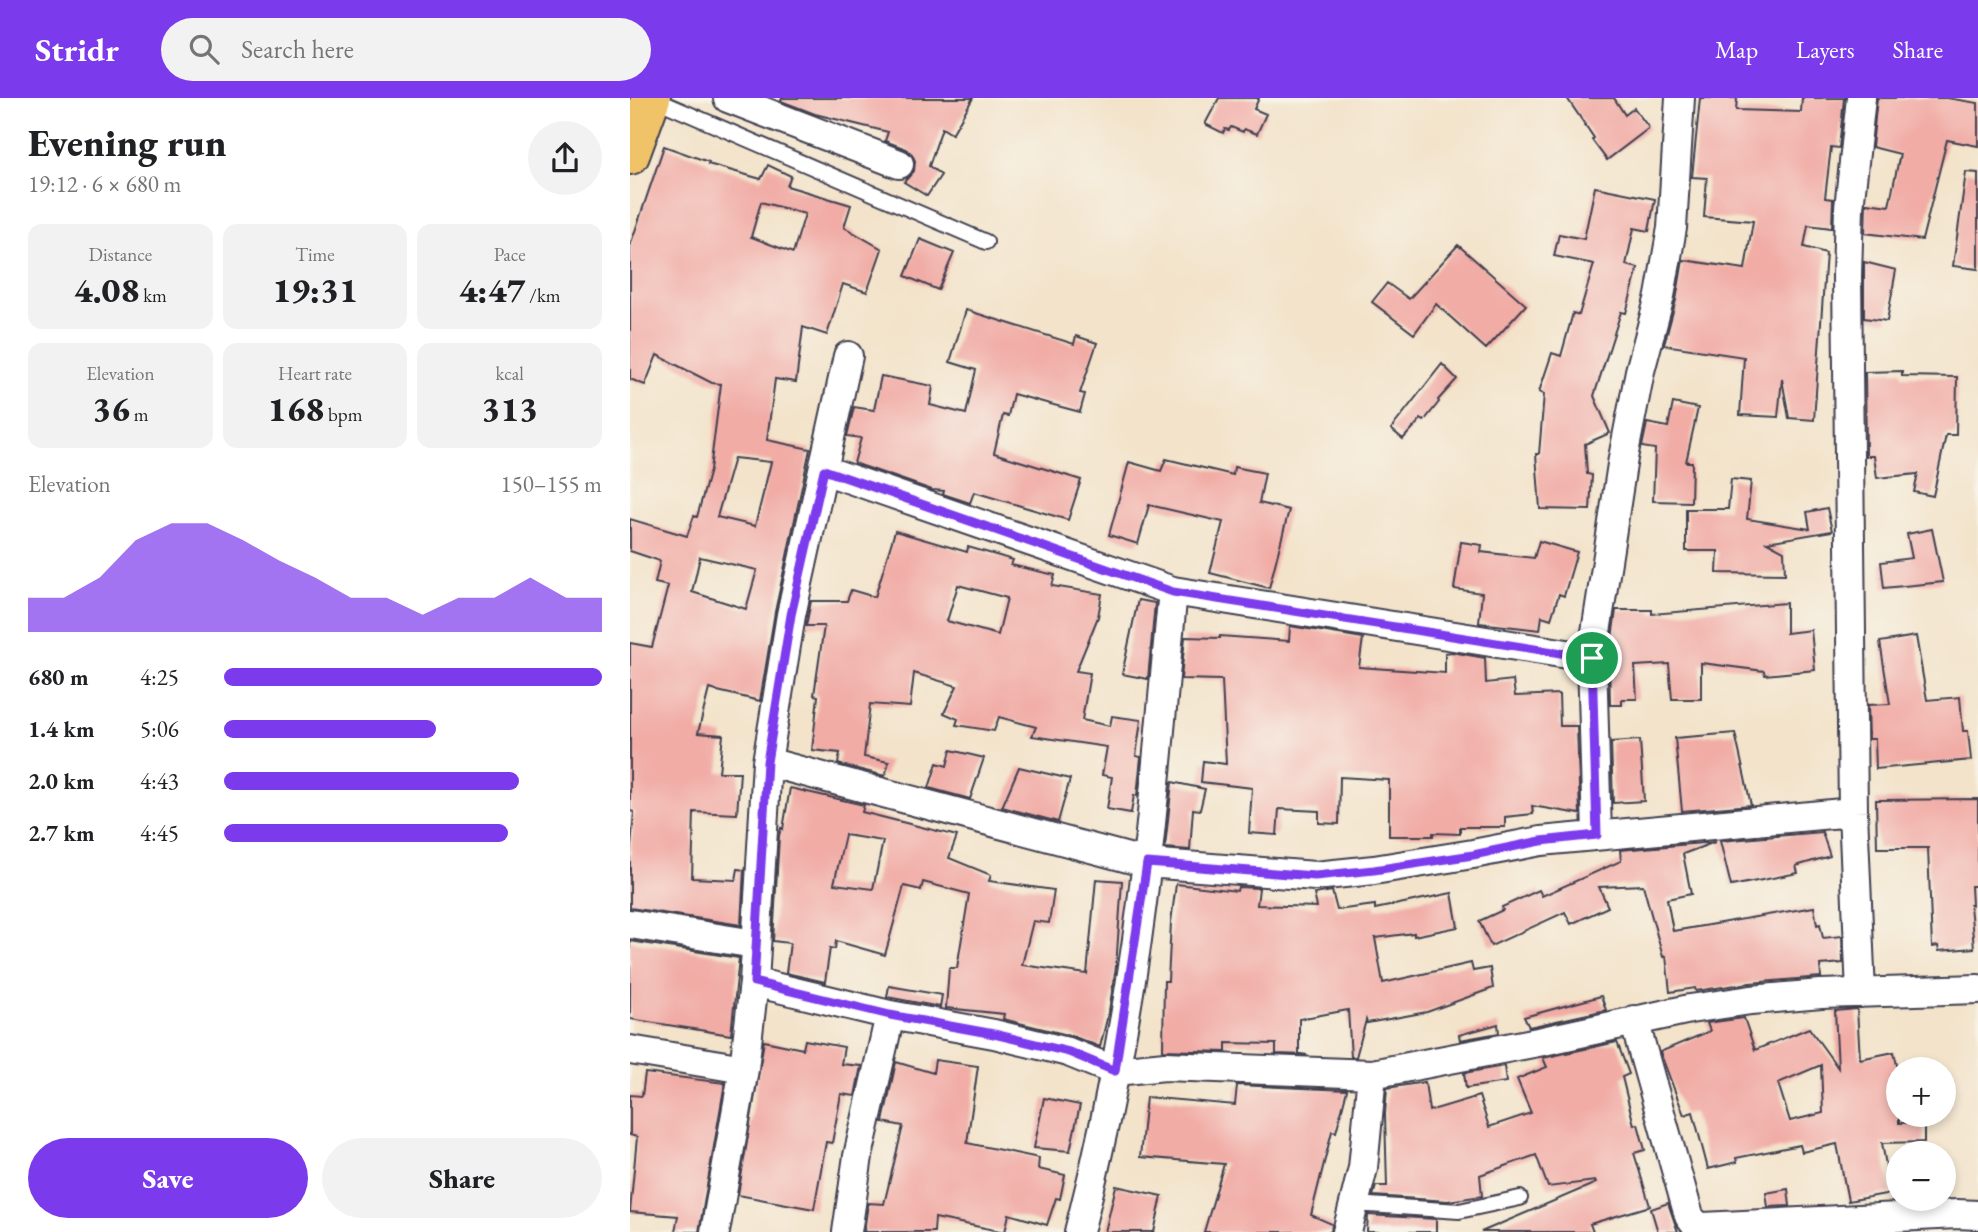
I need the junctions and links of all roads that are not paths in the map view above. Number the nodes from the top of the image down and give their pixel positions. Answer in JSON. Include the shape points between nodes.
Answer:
{"nodes":[{"id":1,"x":651,"y":98,"type":"edge"},
{"id":2,"x":727,"y":98,"type":"edge"},
{"id":3,"x":1680,"y":98,"type":"edge"},
{"id":4,"x":1861,"y":98,"type":"edge"},
{"id":5,"x":630,"y":155,"type":"edge"},
{"id":6,"x":899,"y":164,"type":"dead end"},
{"id":7,"x":986,"y":242,"type":"dead end"},
{"id":8,"x":848,"y":356,"type":"dead end"},
{"id":9,"x":824,"y":470,"type":"junction"},
{"id":10,"x":1173,"y":592,"type":"junction"},
{"id":11,"x":1592,"y":658,"type":"junction"},
{"id":12,"x":767,"y":762,"type":"junction"},
{"id":13,"x":1853,"y":812,"type":"junction"},
{"id":14,"x":1597,"y":835,"type":"junction"},
{"id":15,"x":1147,"y":863,"type":"junction"},
{"id":16,"x":630,"y":924,"type":"edge"},
{"id":17,"x":755,"y":944,"type":"junction"},
{"id":18,"x":754,"y":982,"type":"junction"},
{"id":19,"x":1978,"y":989,"type":"edge"},
{"id":20,"x":1861,"y":993,"type":"junction"},
{"id":21,"x":890,"y":1015,"type":"junction"},
{"id":22,"x":1634,"y":1020,"type":"junction"},
{"id":23,"x":630,"y":1050,"type":"edge"},
{"id":24,"x":744,"y":1069,"type":"junction"},
{"id":25,"x":1115,"y":1071,"type":"junction"},
{"id":26,"x":1372,"y":1074,"type":"junction"},
{"id":27,"x":1520,"y":1198,"type":"dead end"},
{"id":28,"x":1354,"y":1204,"type":"junction"},
{"id":29,"x":1978,"y":1215,"type":"edge"},
{"id":30,"x":716,"y":1232,"type":"edge"},
{"id":31,"x":846,"y":1232,"type":"edge"},
{"id":32,"x":1079,"y":1232,"type":"edge"},
{"id":33,"x":1347,"y":1232,"type":"edge"}],
"edges":[{"from":1,"to":5,"type":"highway"},
{"from":1,"to":7,"type":"lane"},
{"from":2,"to":6,"type":"street"},
{"from":3,"to":11,"type":"street","via":[[1672,228],[1623,458]]},
{"from":4,"to":13,"type":"street","via":[[1847,276]]},
{"from":8,"to":9,"type":"street"},
{"from":9,"to":10,"type":"street"},
{"from":9,"to":12,"type":"street","via":[[791,615]]},
{"from":10,"to":11,"type":"street"},
{"from":10,"to":15,"type":"street"},
{"from":11,"to":14,"type":"street"},
{"from":12,"to":15,"type":"street"},
{"from":12,"to":17,"type":"street"},
{"from":13,"to":14,"type":"street"},
{"from":13,"to":20,"type":"street"},
{"from":14,"to":15,"type":"street","via":[[1315,876]]},
{"from":15,"to":25,"type":"street"},
{"from":16,"to":17,"type":"street"},
{"from":17,"to":18,"type":"street"},
{"from":18,"to":21,"type":"street"},
{"from":18,"to":24,"type":"street"},
{"from":19,"to":20,"type":"street"},
{"from":20,"to":22,"type":"street","via":[[1751,1000]]},
{"from":21,"to":25,"type":"street","via":[[1069,1052]]},
{"from":21,"to":31,"type":"street"},
{"from":22,"to":26,"type":"street"},
{"from":22,"to":29,"type":"street","via":[[1695,1224]]},
{"from":23,"to":24,"type":"street"},
{"from":24,"to":30,"type":"street"},
{"from":25,"to":26,"type":"street","via":[[1165,1066]]},
{"from":25,"to":32,"type":"street"},
{"from":26,"to":28,"type":"street","via":[[1363,1168]]},
{"from":27,"to":28,"type":"lane","via":[[1459,1211]]},
{"from":28,"to":33,"type":"street"}]}
